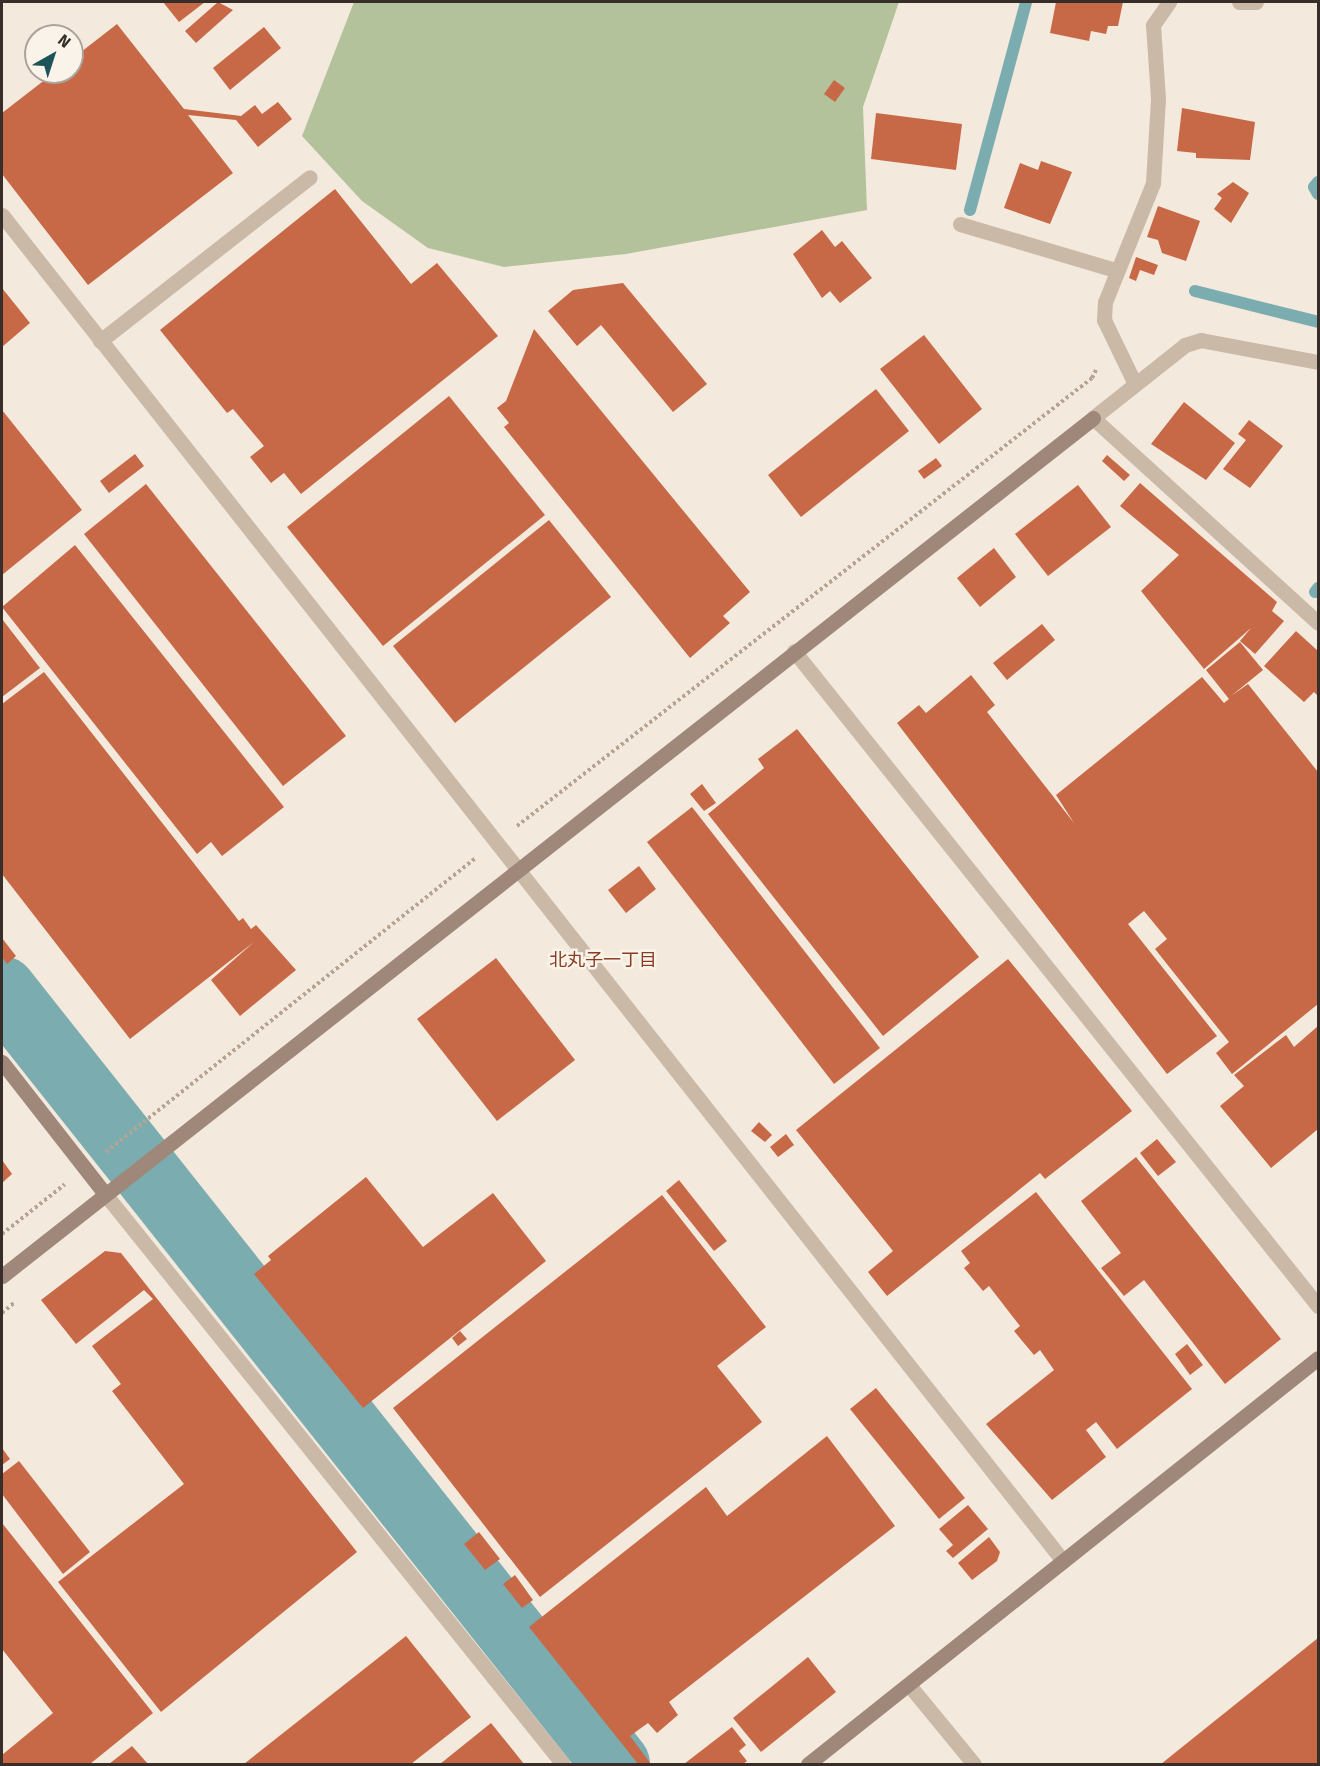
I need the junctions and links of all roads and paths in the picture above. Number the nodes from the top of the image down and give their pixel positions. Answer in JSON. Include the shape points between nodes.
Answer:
{"nodes":[{"id":1,"x":1170,"y":2,"type":"edge"},
{"id":2,"x":1239,"y":2,"type":"edge"},
{"id":3,"x":1256,"y":2,"type":"edge"},
{"id":4,"x":310,"y":177,"type":"dead end"},
{"id":5,"x":2,"y":215,"type":"edge"},
{"id":6,"x":960,"y":224,"type":"dead end"},
{"id":7,"x":1115,"y":270,"type":"junction"},
{"id":8,"x":100,"y":340,"type":"junction"},
{"id":9,"x":1100,"y":362,"type":"dead end"},
{"id":10,"x":1318,"y":362,"type":"edge"},
{"id":11,"x":1135,"y":384,"type":"junction"},
{"id":12,"x":1093,"y":418,"type":"junction"},
{"id":13,"x":1318,"y":623,"type":"edge"},
{"id":14,"x":794,"y":651,"type":"junction"},
{"id":15,"x":496,"y":843,"type":"junction"},
{"id":16,"x":518,"y":870,"type":"junction"},
{"id":17,"x":2,"y":1062,"type":"edge"},
{"id":18,"x":85,"y":1169,"type":"junction"},
{"id":19,"x":105,"y":1194,"type":"junction"},
{"id":20,"x":2,"y":1234,"type":"edge"},
{"id":21,"x":2,"y":1276,"type":"edge"},
{"id":22,"x":1318,"y":1306,"type":"edge"},
{"id":23,"x":1318,"y":1359,"type":"edge"},
{"id":24,"x":1063,"y":1561,"type":"junction"},
{"id":25,"x":909,"y":1684,"type":"junction"},
{"id":26,"x":563,"y":1764,"type":"edge"},
{"id":27,"x":808,"y":1764,"type":"edge"},
{"id":28,"x":974,"y":1764,"type":"edge"}],
"edges":[{"from":1,"to":7,"type":"street","via":[[1153,25],[1158,98],[1153,183]]},
{"from":2,"to":3,"type":"street"},
{"from":4,"to":8,"type":"street"},
{"from":5,"to":8,"type":"street"},
{"from":6,"to":7,"type":"street"},
{"from":7,"to":11,"type":"street","via":[[1104,320]]},
{"from":8,"to":15,"type":"street"},
{"from":9,"to":15,"type":"path","via":[[1092,378]]},
{"from":10,"to":11,"type":"street","via":[[1201,340]]},
{"from":11,"to":12,"type":"street"},
{"from":12,"to":13,"type":"street"},
{"from":12,"to":14,"type":"street"},
{"from":14,"to":16,"type":"street"},
{"from":14,"to":22,"type":"street"},
{"from":15,"to":16,"type":"street"},
{"from":15,"to":18,"type":"path"},
{"from":16,"to":19,"type":"street"},
{"from":16,"to":24,"type":"street"},
{"from":17,"to":18,"type":"street"},
{"from":18,"to":19,"type":"street"},
{"from":18,"to":20,"type":"path"},
{"from":19,"to":21,"type":"street"},
{"from":19,"to":26,"type":"street"},
{"from":23,"to":24,"type":"street"},
{"from":24,"to":25,"type":"street"},
{"from":25,"to":27,"type":"street"},
{"from":25,"to":28,"type":"street"}]}
